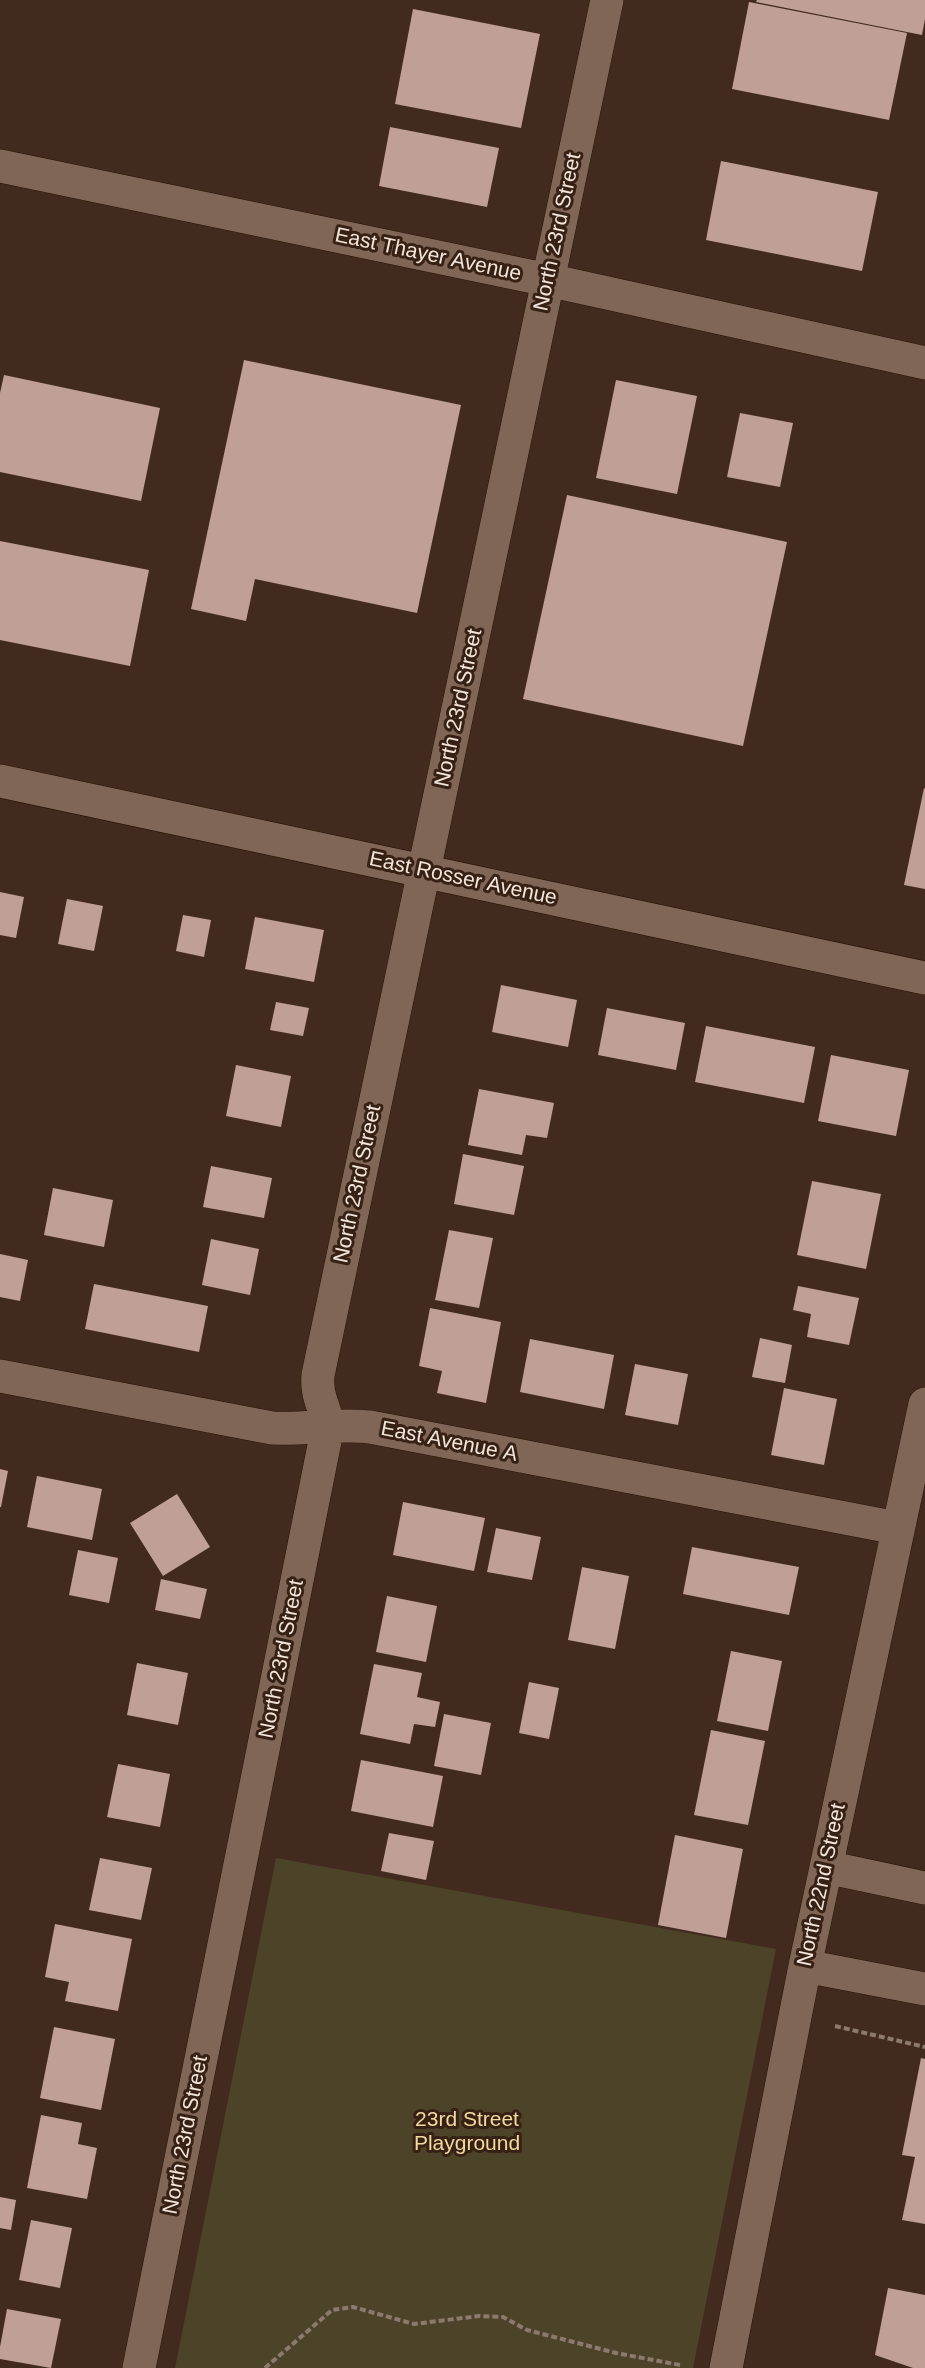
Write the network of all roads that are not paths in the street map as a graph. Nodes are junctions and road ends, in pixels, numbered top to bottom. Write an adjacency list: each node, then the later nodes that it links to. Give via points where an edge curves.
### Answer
1 (607, 0): 3 (street, North 23rd Street)
2 (0, 166): 3 (street, East Thayer Avenue)
3 (548, 280): 4 (street, East Thayer Avenue); 6 (street, North 23rd Street)
4 (925, 363)
5 (0, 781): 6 (street, East Rosser Avenue)
6 (425, 871): 7 (street, East Rosser Avenue); 10 (street, North 23rd Street, via 318,1375 317,1390)
7 (925, 978)
8 (0, 1376): 10 (street, East Avenue A, via 272,1428)
9 (925, 1404): 11 (street, North 22nd Street)
10 (328, 1426): 11 (street, East Avenue A, via 370,1427); 16 (street, North 23rd Street)
11 (897, 1528): 12 (street, North 22nd Street)
12 (826, 1867): 13 (street); 14 (street, North 22nd Street)
13 (925, 1888)
14 (805, 1966): 15 (street); 17 (street, North 22nd Street)
15 (925, 1989)
16 (139, 2368)
17 (726, 2368)

